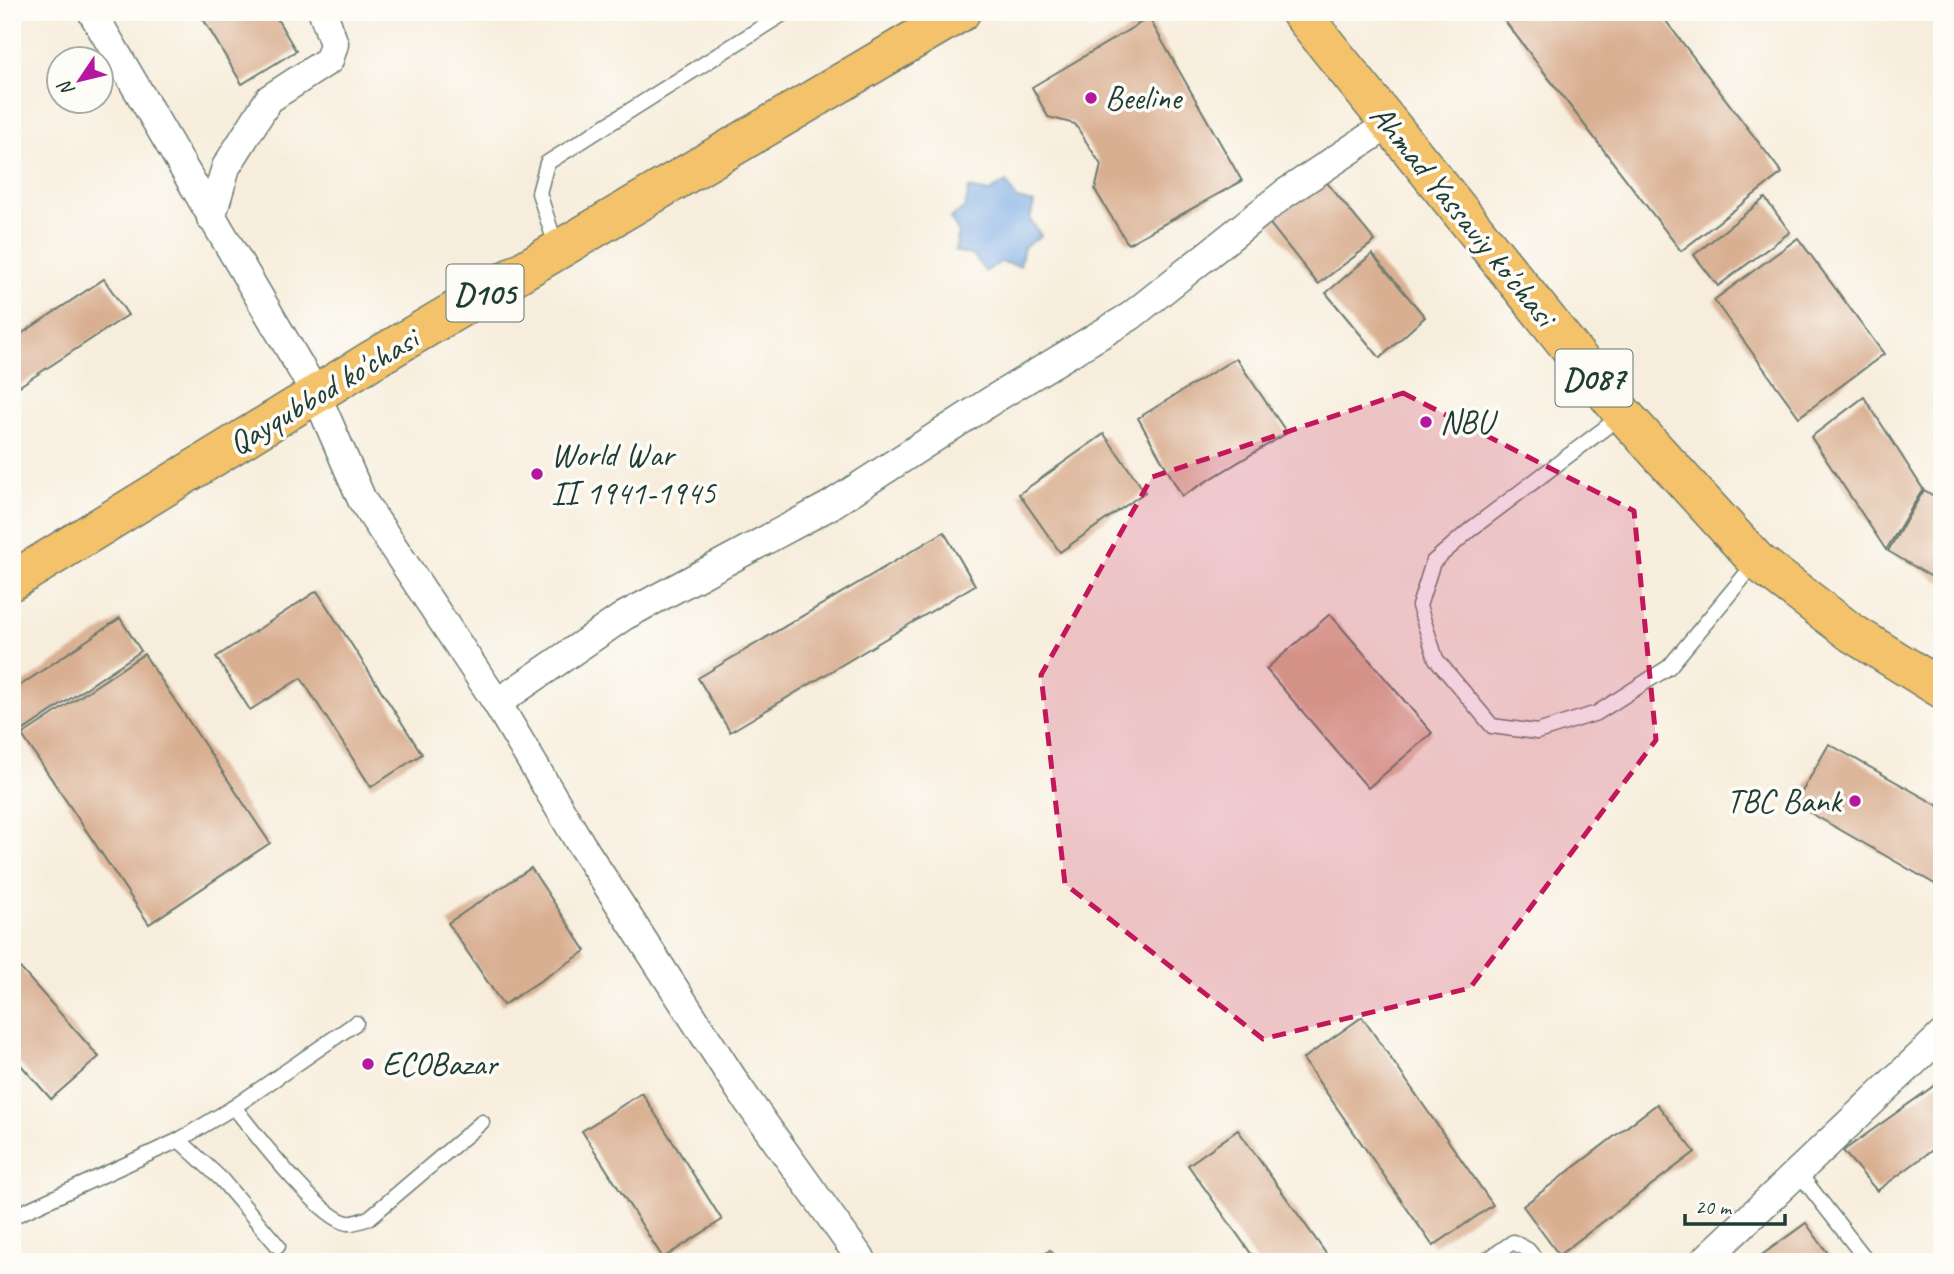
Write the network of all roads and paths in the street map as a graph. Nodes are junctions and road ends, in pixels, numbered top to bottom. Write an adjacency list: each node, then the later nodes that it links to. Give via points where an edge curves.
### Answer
1 (92, 12): 7 (street)
2 (323, 12): 7 (street, via 334,44 329,60 268,99 226,167)
3 (786, 12): 8 (lane, via 547,163 540,193)
4 (961, 12): 8 (main road, Qayqubbod ko'chasi / D105)
5 (1300, 12): 6 (main road, Ahmad Yassaviy ko'chasi / D087)
6 (1389, 124): 10 (main road, Ahmad Yassaviy ko'chasi / D087); 14 (street, via 1284,194 1131,316 829,506 624,616)
7 (211, 218): 9 (street)
8 (557, 251): 9 (main road, Qayqubbod ko'chasi / D105)
9 (316, 394): 12 (main road, Qayqubbod ko'chasi / D105); 14 (street, via 362,500)
10 (1623, 414): 11 (main road, Ahmad Yassaviy ko'chasi / D087); 11 (lane, via 1433,562 1419,607 1436,659 1492,726 1537,732 1597,713 1668,667)
11 (1757, 561): 13 (main road, Ahmad Yassaviy ko'chasi / D087, via 1852,633)
12 (12, 581)
13 (1942, 688)
14 (497, 703): 23 (street, via 580,843 733,1079)
15 (356, 1023): 17 (lane)
16 (1942, 1035): 20 (street)
17 (234, 1107): 18 (lane, via 331,1216 349,1224 369,1218); 19 (lane)
18 (482, 1122)
19 (179, 1140): 21 (lane); 22 (lane, via 221,1179)
20 (1798, 1172): 26 (street); 27 (lane)
21 (12, 1217)
22 (278, 1246)
23 (863, 1262)
24 (1484, 1262): 25 (lane, via 1513,1242)
25 (1538, 1262)
26 (1703, 1262)
27 (1868, 1262)

